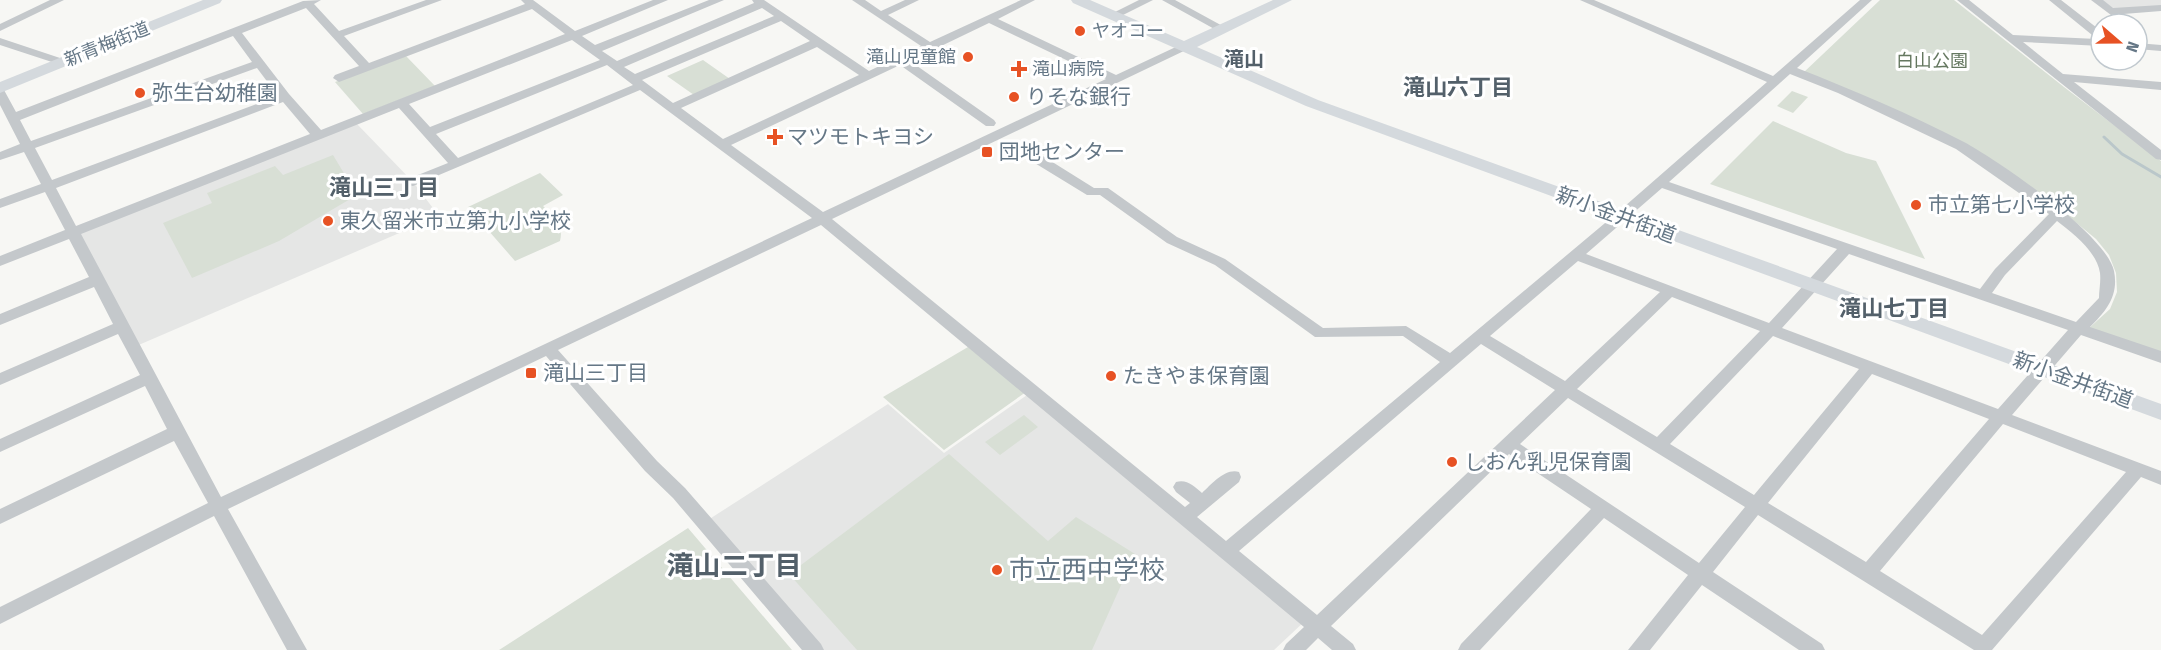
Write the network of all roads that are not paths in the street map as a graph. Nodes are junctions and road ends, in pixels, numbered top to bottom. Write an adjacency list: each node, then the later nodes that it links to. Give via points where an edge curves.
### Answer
1 (59, 0): 26 (street)
2 (214, 0): 40 (main road, 新青梅街道)
3 (437, 0): 31 (street)
4 (663, 0): 30 (street)
5 (719, 0): 38 (street)
6 (857, 0): 22 (street)
7 (914, 0): 22 (street)
8 (1030, 0): 25 (street)
9 (1078, 0): 23 (main road, 新小金井街道)
10 (1148, 0): 23 (street)
11 (1167, 0): 28 (street)
12 (1285, 0): 28 (main road)
13 (1585, 0): 49 (street)
14 (1867, 0): 44 (street)
15 (1962, 0): 32 (street)
16 (2054, 0): 27 (street)
17 (2096, 0): 21 (street, via 2111,12)
18 (312, 2): 29 (street); 31 (street)
19 (759, 2): 24 (street); 42 (street)
20 (529, 3): 30 (street); 43 (street)
21 (2161, 8)
22 (880, 15): 36 (street)
23 (1113, 16): 37 (main road, 新小金井街道)
24 (782, 17): 34 (street); 50 (street)
25 (989, 19): 36 (street); 48 (street)
26 (0, 28)
27 (2089, 28)
28 (1222, 29): 37 (main road)
29 (235, 31): 41 (street); 57 (street)
30 (573, 35): 38 (street); 55 (street)
31 (337, 36): 43 (street)
32 (2010, 38): 35 (street); 46 (street)
33 (0, 41): 40 (street)
34 (818, 42): 45 (street); 56 (street)
35 (2089, 42)
36 (930, 46): 39 (street)
37 (1184, 47): 48 (street); 72 (main road, 新小金井街道, via 1312,103)
38 (594, 50): 42 (street)
39 (901, 60): 45 (street); 58 (street)
40 (62, 62): 52 (main road, 新青梅街道)
41 (260, 63): 54 (street); 62 (street)
42 (612, 63): 50 (street); 59 (street)
43 (367, 68): 47 (street)
44 (1788, 69): 49 (street); 71 (street, via 1939,134)
45 (868, 76): 61 (street)
46 (2061, 77): 51 (street); 65 (street)
47 (339, 78)
48 (1116, 80): 73 (street)
49 (1774, 81): 68 (street)
50 (638, 82): 56 (street); 66 (street)
51 (2161, 86)
52 (0, 88)
53 (0, 93): 57 (street)
54 (285, 97): 60 (street); 69 (street)
55 (401, 103): 59 (street); 60 (street)
56 (672, 108): 61 (street)
57 (13, 118): 62 (street)
58 (990, 123)
59 (429, 132): 66 (street)
60 (318, 135): 74 (street)
61 (722, 144): 73 (street)
62 (28, 146): 64 (street); 69 (street)
63 (1025, 151): 89 (street, via 1092,192 1103,191 1173,240 1220,262 1320,333 1406,331)
64 (0, 156)
65 (2161, 156)
66 (455, 163): 67 (street)
67 (413, 182)
68 (1660, 183): 72 (street); 75 (street)
69 (49, 186): 70 (street); 74 (street)
70 (0, 204)
71 (2057, 213): 81 (street); 85 (street, via 2089,239 2107,272 2106,298)
72 (1622, 216): 76 (street); 79 (main road, 新小金井街道)
73 (823, 219): 87 (street); 110 (street)
74 (74, 233): 77 (street); 78 (street)
75 (1846, 248): 79 (street); 81 (street)
76 (1576, 255): 80 (street); 86 (street)
77 (0, 261)
78 (99, 279): 82 (street); 83 (street)
79 (1812, 287): 84 (street); 91 (main road, 新小金井街道)
80 (1671, 291): 84 (street); 94 (street)
81 (1983, 295): 85 (street)
82 (0, 320)
83 (124, 326): 92 (street); 93 (street)
84 (1771, 329): 90 (street); 100 (street)
85 (2078, 329): 88 (street); 91 (street)
86 (1480, 337): 89 (street); 94 (street)
87 (548, 349): 107 (street); 117 (street)
88 (2161, 357)
89 (1450, 361): 111 (street)
90 (1869, 367): 96 (street); 106 (street)
91 (2044, 370): 95 (main road, 新小金井街道); 96 (street)
92 (150, 377): 97 (street); 99 (street)
93 (0, 379)
94 (1567, 389): 98 (street); 100 (street)
95 (2161, 412)
96 (2000, 417): 101 (street); 113 (street)
97 (177, 432): 107 (street); 109 (street)
98 (1509, 445): 108 (street); 115 (street)
99 (0, 446)
100 (1659, 446): 106 (street)
101 (2138, 469): 103 (street); 113 (street, via 1984,646)
102 (1233, 477): 105 (street)
103 (2161, 478)
104 (1182, 487): 105 (street)
105 (1202, 502): 110 (street)
106 (1756, 504): 112 (street); 113 (street)
107 (220, 505): 114 (street); 116 (street)
108 (1603, 508): 112 (street); 120 (street)
109 (0, 516)
110 (1185, 517): 111 (street)
111 (1227, 551): 115 (street)
112 (1700, 573): 121 (street); 122 (street)
113 (1868, 573)
114 (0, 616)
115 (1317, 627): 118 (street); 119 (street)
116 (297, 650)
117 (814, 650)
118 (1293, 650)
119 (1346, 650)
120 (1468, 650)
121 (1638, 650)
122 (1815, 650)

